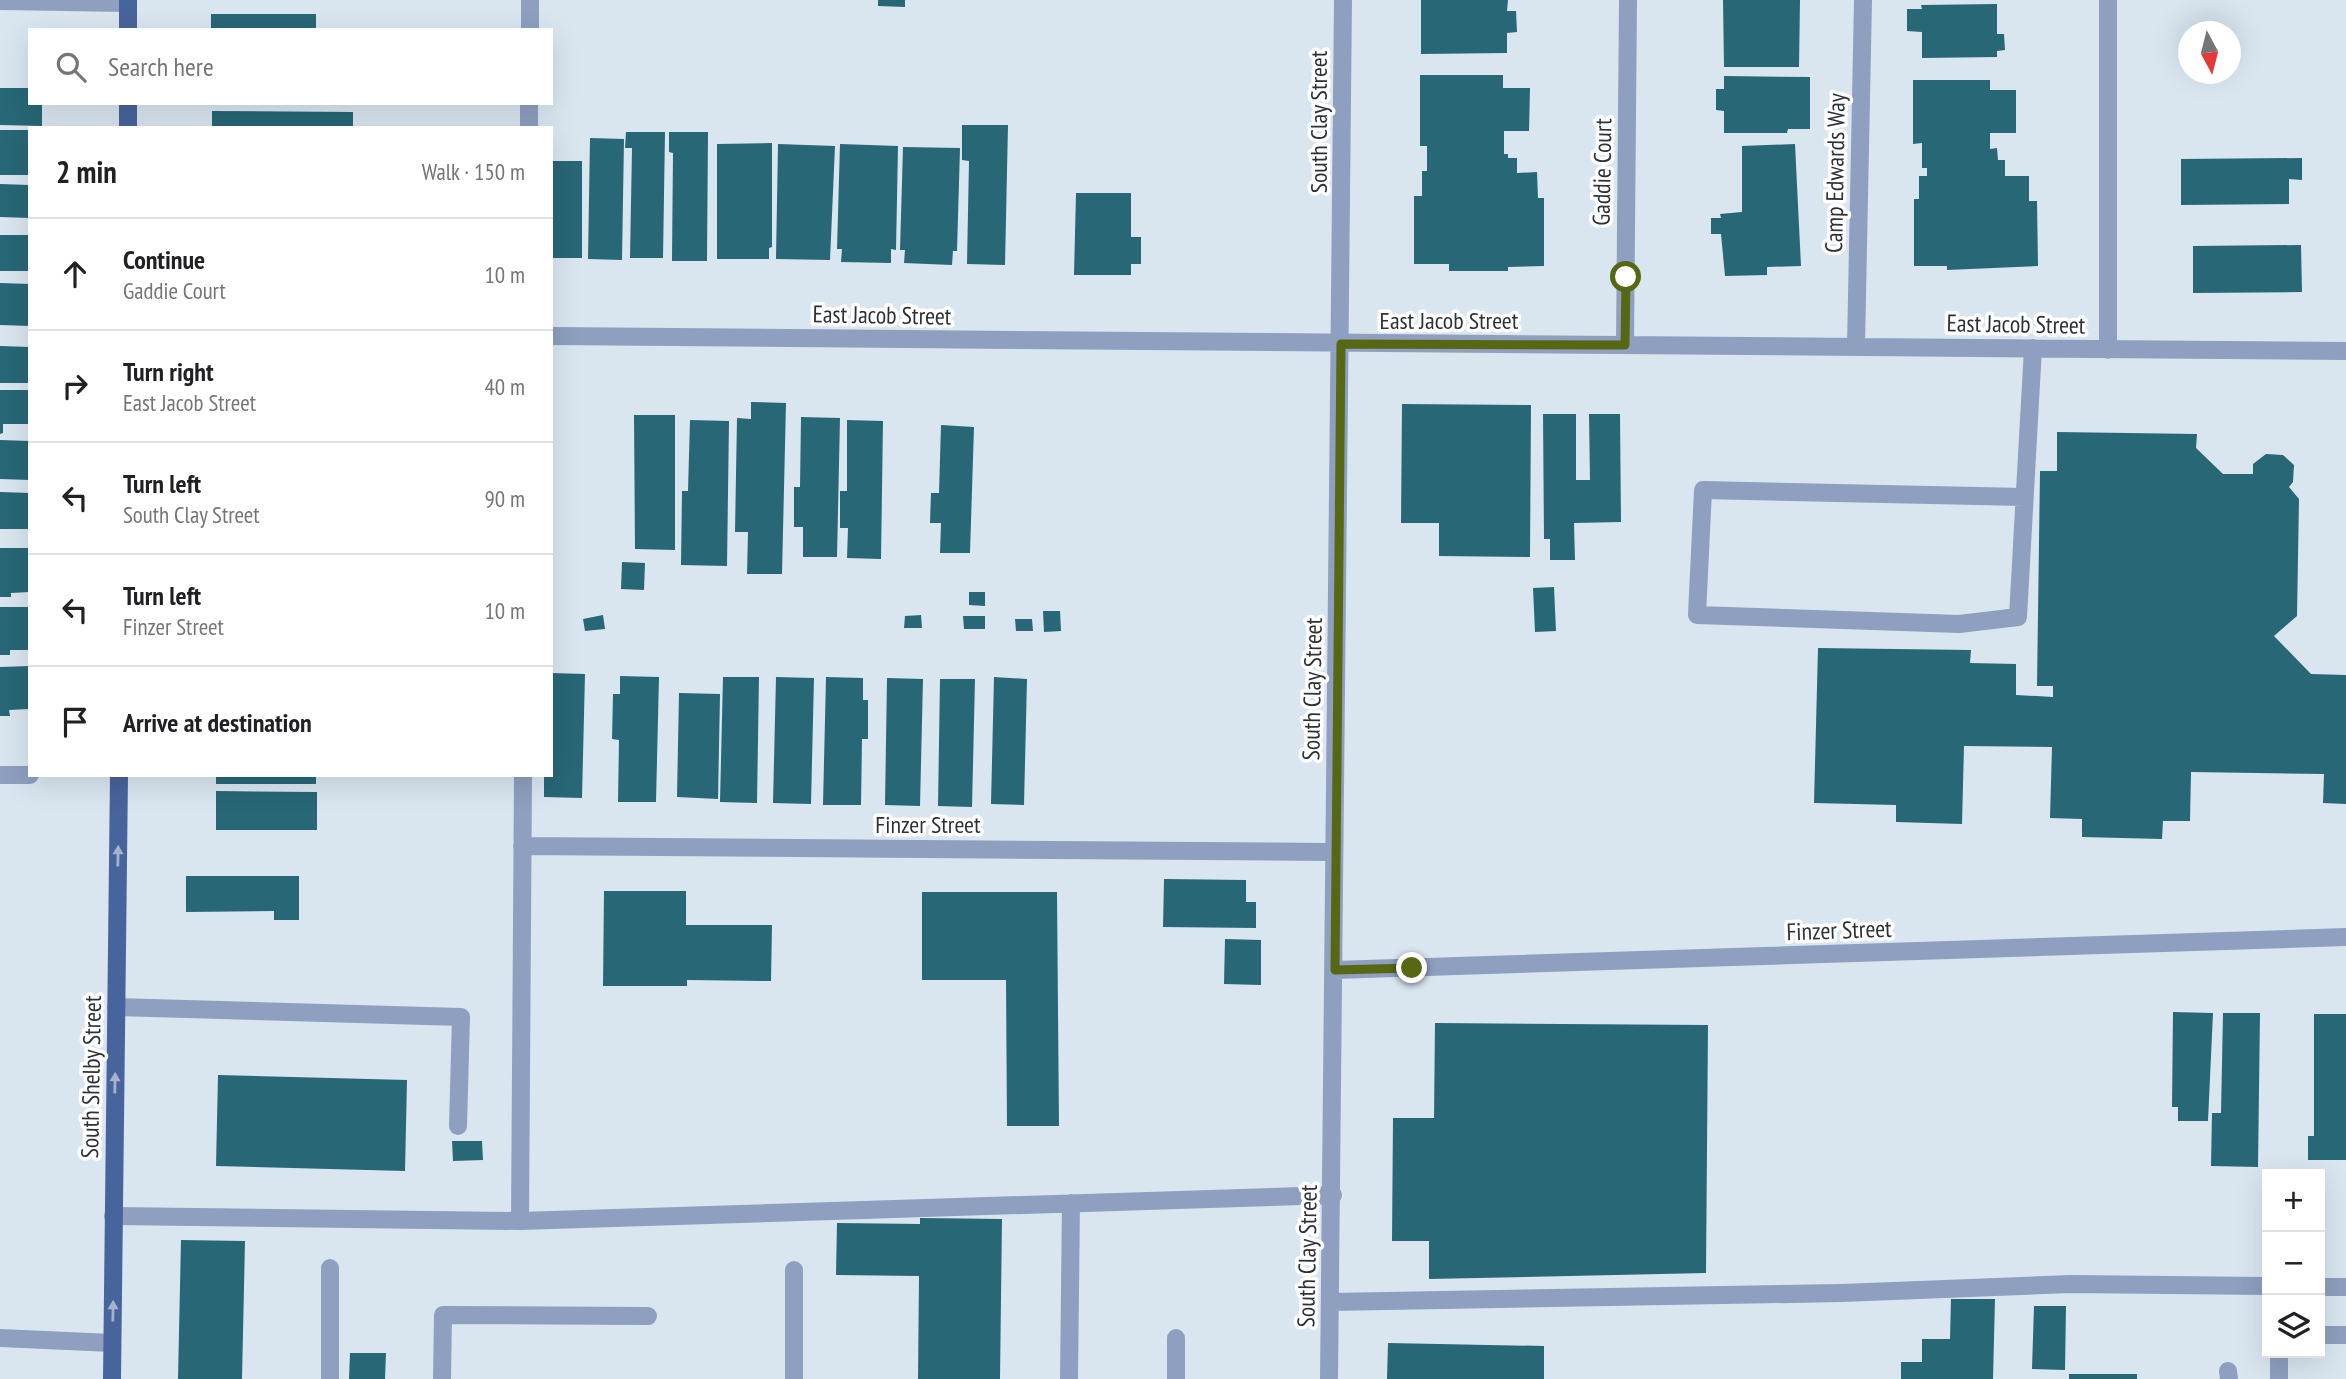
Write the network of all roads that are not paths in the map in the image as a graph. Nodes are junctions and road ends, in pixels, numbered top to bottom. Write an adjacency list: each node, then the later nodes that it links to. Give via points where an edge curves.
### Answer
1 (530, 0): 9 (street)
2 (1343, 0): 15 (street, South Clay Street)
3 (1628, 0): 16 (street, Gaddie Court)
4 (1863, 0): 17 (street, Camp Edwards Way)
5 (2108, 0): 19 (street)
6 (0, 1): 7 (street)
7 (128, 2): 8 (main road)
8 (128, 28)
9 (530, 28)
10 (128, 105): 12 (main road)
11 (529, 105): 13 (street)
12 (128, 126)
13 (529, 126)
14 (553, 336): 15 (street, East Jacob Street)
15 (1341, 344): 16 (street, East Jacob Street); 27 (street, South Clay Street)
16 (1625, 345): 17 (street, East Jacob Street)
17 (1856, 346): 18 (street, East Jacob Street)
18 (2033, 348): 19 (street, East Jacob Street); 21 (street)
19 (2108, 349): 20 (street, East Jacob Street)
20 (2346, 351)
21 (2024, 497): 21 (street, via 2018,617 1959,624 1696,615 1703,490)
22 (0, 775): 23 (street)
23 (28, 775)
24 (119, 777): 30 (main road, South Shelby Street, one-way to 24)
25 (523, 777): 26 (street)
26 (522, 846): 27 (street, Finzer Street); 35 (street)
27 (1334, 852): 29 (street, South Clay Street)
28 (2346, 937): 29 (street, Finzer Street)
29 (1335, 970): 32 (street, South Clay Street)
30 (116, 1007): 31 (street, via 461,1017); 34 (main road, South Shelby Street, one-way to 30)
31 (458, 1126)
32 (1333, 1195): 33 (street); 41 (street, South Clay Street)
33 (1071, 1203): 35 (street); 53 (street)
34 (113, 1216): 35 (street); 47 (main road, South Shelby Street, one-way to 34)
35 (520, 1221)
36 (330, 1268): 50 (street)
37 (794, 1270): 52 (street)
38 (2262, 1286): 41 (street, via 2070,1284)
39 (2325, 1287): 40 (street)
40 (2346, 1287)
41 (1330, 1302): 55 (street, South Clay Street)
42 (648, 1316): 51 (street, via 443,1315)
43 (2325, 1335): 44 (street)
44 (2346, 1335)
45 (0, 1338): 47 (street)
46 (1176, 1338): 54 (street)
47 (112, 1343): 49 (main road, South Shelby Street)
48 (2279, 1358): 56 (street)
49 (112, 1379)
50 (330, 1379)
51 (442, 1379)
52 (794, 1379)
53 (1069, 1379)
54 (1175, 1379)
55 (1329, 1379)
56 (2279, 1379)

